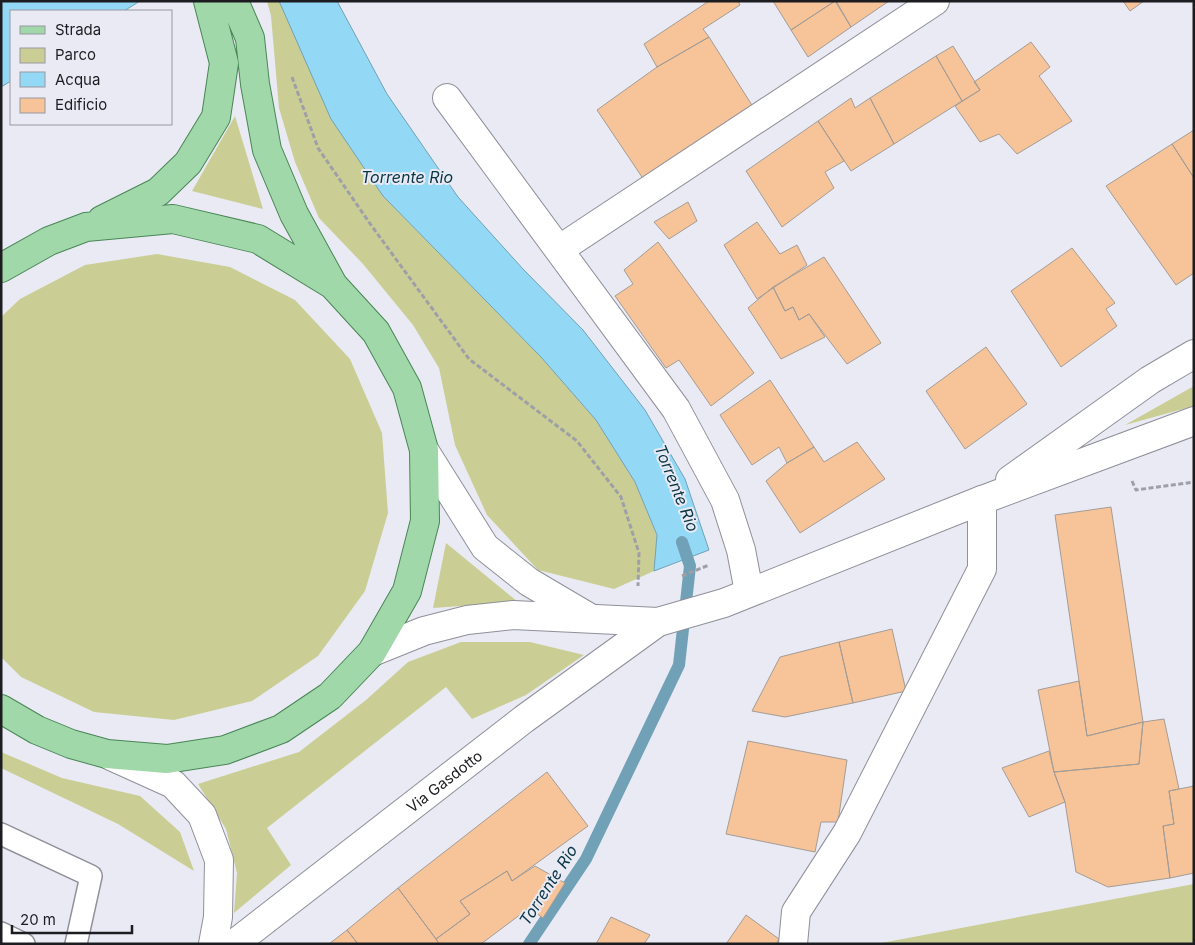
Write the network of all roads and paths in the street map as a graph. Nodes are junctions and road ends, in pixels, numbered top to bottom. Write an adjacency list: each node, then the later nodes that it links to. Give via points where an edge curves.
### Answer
1 (208, 1): 6 (main road, via 224,63 216,117 188,163 158,192)
2 (234, 1): 11 (main road, via 250,38 267,150 294,214)
3 (934, 1): 9 (street)
4 (291, 74): 20 (path, via 318,148 469,359 576,441 621,497 639,553 638,586)
5 (447, 98): 9 (street)
6 (86, 228): 7 (main road); 11 (main road, via 173,219 258,238)
7 (49, 240): 8 (main road); 10 (main road)
8 (1, 246)
9 (560, 249): 21 (street, via 676,409 725,500 741,550)
10 (1, 268)
11 (333, 285): 14 (main road, via 376,332 407,388)
12 (1194, 354): 17 (street, via 1150,380)
13 (1194, 421): 17 (street)
14 (424, 450): 22 (street, via 485,547 529,582); 24 (main road, via 425,522 407,591)
15 (1130, 476): 16 (path, via 1136,490)
16 (1194, 482)
17 (982, 500): 21 (street); 33 (street, via 982,569 847,833 796,912)
18 (716, 561): 19 (path)
19 (673, 580)
20 (647, 585)
21 (749, 592): 23 (street, via 724,603)
22 (593, 620): 23 (street); 24 (street, via 513,615 466,620 424,631)
23 (658, 622): 32 (street, Via Gasdotto, via 524,719)
24 (372, 652): 26 (main road, via 330,696 281,729 225,750 167,758)
25 (1, 709): 26 (main road, via 37,730)
26 (107, 754): 31 (street, via 173,784 202,815 219,860 218,917)
27 (1, 834): 30 (lane, via 91,876)
28 (1, 933): 29 (lane)
29 (24, 944)
30 (76, 944)
31 (213, 944)
32 (234, 944)
33 (793, 944)

